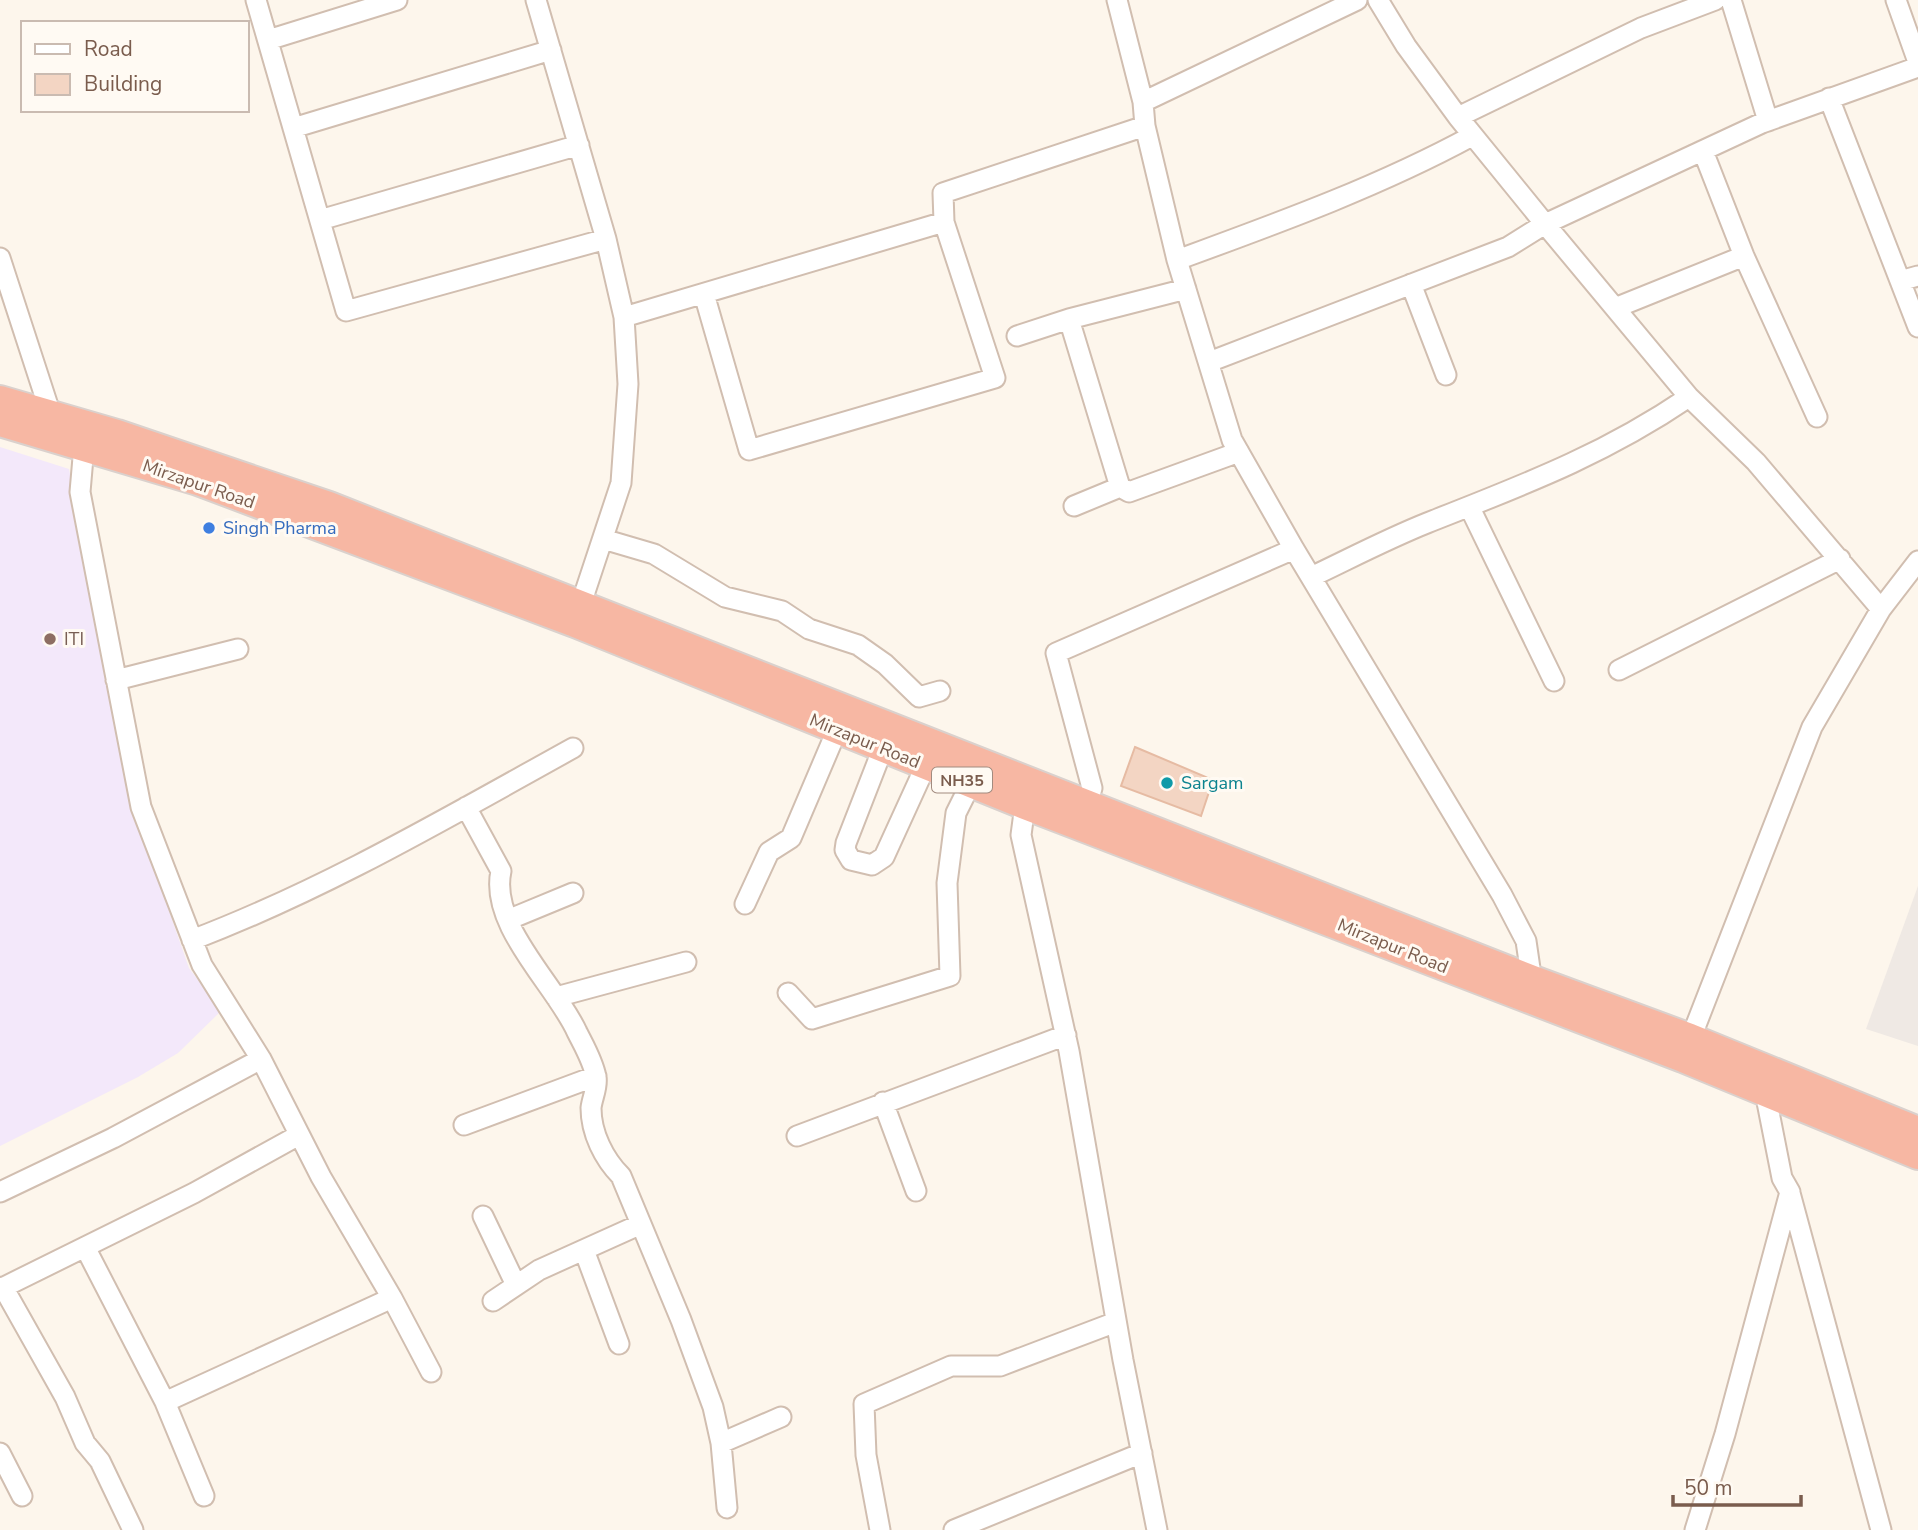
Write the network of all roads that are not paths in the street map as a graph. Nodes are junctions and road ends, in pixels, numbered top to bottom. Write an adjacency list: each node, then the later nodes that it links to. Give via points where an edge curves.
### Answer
1 (256, 0): 10 (street)
2 (397, 0): 10 (street)
3 (536, 0): 11 (street)
4 (1118, 0): 15 (street)
5 (1357, 0): 15 (street)
6 (1378, 0): 16 (street)
7 (1715, 0): 16 (street, via 1641,28)
8 (1731, 0): 17 (street)
9 (1896, 0): 12 (street)
10 (268, 40): 19 (street)
11 (551, 50): 19 (street); 21 (street)
12 (1918, 62)
13 (1918, 67): 14 (street)
14 (1829, 98): 17 (street); 30 (street)
15 (1143, 102): 18 (street)
16 (1458, 117): 20 (street)
17 (1768, 121): 22 (street)
18 (1145, 126): 24 (street, via 943,194); 29 (street)
19 (293, 128): 23 (street)
20 (1472, 136): 25 (street); 29 (street, via 1336,201)
21 (579, 145): 23 (street); 26 (street)
22 (1703, 150): 25 (street); 27 (street)
23 (320, 220): 26 (street, via 346,311)
24 (944, 222): 33 (street); 33 (street, via 995,378 749,450)
25 (1545, 224): 31 (street, via 1508,247); 34 (street)
26 (606, 239): 35 (street)
27 (1744, 257): 34 (street); 44 (street)
28 (0, 258): 43 (street)
29 (1177, 260): 32 (street)
30 (1909, 278): 37 (street)
31 (1412, 285): 39 (street); 40 (street)
32 (1186, 289): 36 (street); 39 (street)
33 (704, 294): 35 (street)
34 (1615, 308): 41 (street)
35 (624, 317): 51 (street, via 626,429 621,483)
36 (1069, 319): 38 (street); 48 (street)
37 (1918, 327)
38 (1017, 336)
39 (1209, 362): 47 (street)
40 (1446, 375)
41 (1689, 397): 50 (street, via 1608,448); 53 (street, via 1756,462)
42 (0, 400): 43 (highway, Mirzapur Road / NH35)
43 (51, 415): 57 (highway, Mirzapur Road / NH35, via 328,506)
44 (1817, 417)
45 (0, 422): 46 (highway, Mirzapur Road / NH35)
46 (84, 446): 57 (highway, Mirzapur Road / NH35); 60 (street, via 80,492)
47 (1239, 452): 48 (street, via 1129,492); 52 (street)
48 (1119, 487): 49 (street)
49 (1074, 506)
50 (1470, 508): 55 (street); 61 (street)
51 (603, 539): 57 (street); 62 (street, via 654,554 726,597 782,611 809,629 858,645 919,696)
52 (1294, 549): 55 (street); 70 (street, via 1056,653 1093,788)
53 (1840, 559): 56 (street); 59 (street)
54 (1918, 561): 56 (street)
55 (1311, 577): 76 (street, via 1502,895 1526,941)
56 (1881, 609): 80 (street, via 1812,727)
57 (578, 613): 63 (highway, Mirzapur Road / NH35); 70 (highway, Mirzapur Road / NH35)
58 (238, 649): 60 (street)
59 (1619, 670)
60 (116, 680): 74 (street, via 141,807)
61 (1553, 681)
62 (940, 691)
63 (837, 730): 65 (highway, Mirzapur Road / NH35); 72 (street, via 791,838 769,852)
64 (573, 748): 69 (street)
65 (883, 748): 66 (highway, Mirzapur Road / NH35); 66 (street, via 846,843 847,855 858,863 872,864 888,852)
66 (926, 765): 67 (highway, Mirzapur Road / NH35)
67 (971, 783): 68 (highway, Mirzapur Road / NH35); 77 (street, via 956,813 947,883 950,976 812,1019)
68 (1025, 805): 70 (highway, Mirzapur Road / NH35); 79 (street, via 1021,835)
69 (466, 807): 73 (street, via 501,871 497,889); 74 (street, via 367,863)
70 (1083, 815): 76 (highway, Mirzapur Road / NH35)
71 (573, 893): 73 (street)
72 (746, 904)
73 (510, 919): 78 (street)
74 (192, 940): 81 (street, via 202,965)
75 (686, 962): 78 (street)
76 (1533, 990): 80 (highway, Mirzapur Road / NH35)
77 (788, 993)
78 (556, 998): 82 (street, via 574,1024)
79 (1066, 1035): 84 (street); 101 (street)
80 (1687, 1048): 83 (highway, Mirzapur Road / NH35); 86 (highway, Mirzapur Road / NH35)
81 (261, 1059): 87 (street); 91 (street)
82 (596, 1076): 85 (street); 94 (street, via 591,1109 595,1136 621,1176)
83 (1765, 1092): 89 (highway, Mirzapur Road / NH35); 92 (street, via 1782,1178)
84 (883, 1102): 88 (street); 90 (street)
85 (464, 1125)
86 (1918, 1131)
87 (299, 1135): 95 (street); 99 (street)
88 (797, 1136)
89 (1918, 1155)
90 (916, 1191)
91 (0, 1192)
92 (1790, 1192): 116 (street); 117 (street)
93 (483, 1216): 97 (street)
94 (641, 1224): 96 (street); 106 (street, via 713,1407)
95 (85, 1247): 98 (street); 104 (street)
96 (584, 1250): 97 (street); 102 (street)
97 (516, 1285): 100 (street)
98 (2, 1288): 112 (street, via 65,1397 85,1443 100,1461)
99 (392, 1298): 103 (street); 104 (street)
100 (493, 1301)
101 (1116, 1322): 107 (street); 113 (street, via 1000,1366 951,1366 864,1404 866,1455)
102 (620, 1344)
103 (431, 1373)
104 (164, 1402): 110 (street)
105 (781, 1417): 106 (street)
106 (721, 1443): 111 (street)
107 (1142, 1452): 114 (street); 115 (street)
108 (0, 1453): 109 (street)
109 (22, 1496)
110 (204, 1496)
111 (727, 1508)
112 (133, 1530)
113 (880, 1530)
114 (954, 1530)
115 (1157, 1530)
116 (1695, 1530)
117 (1881, 1530)

